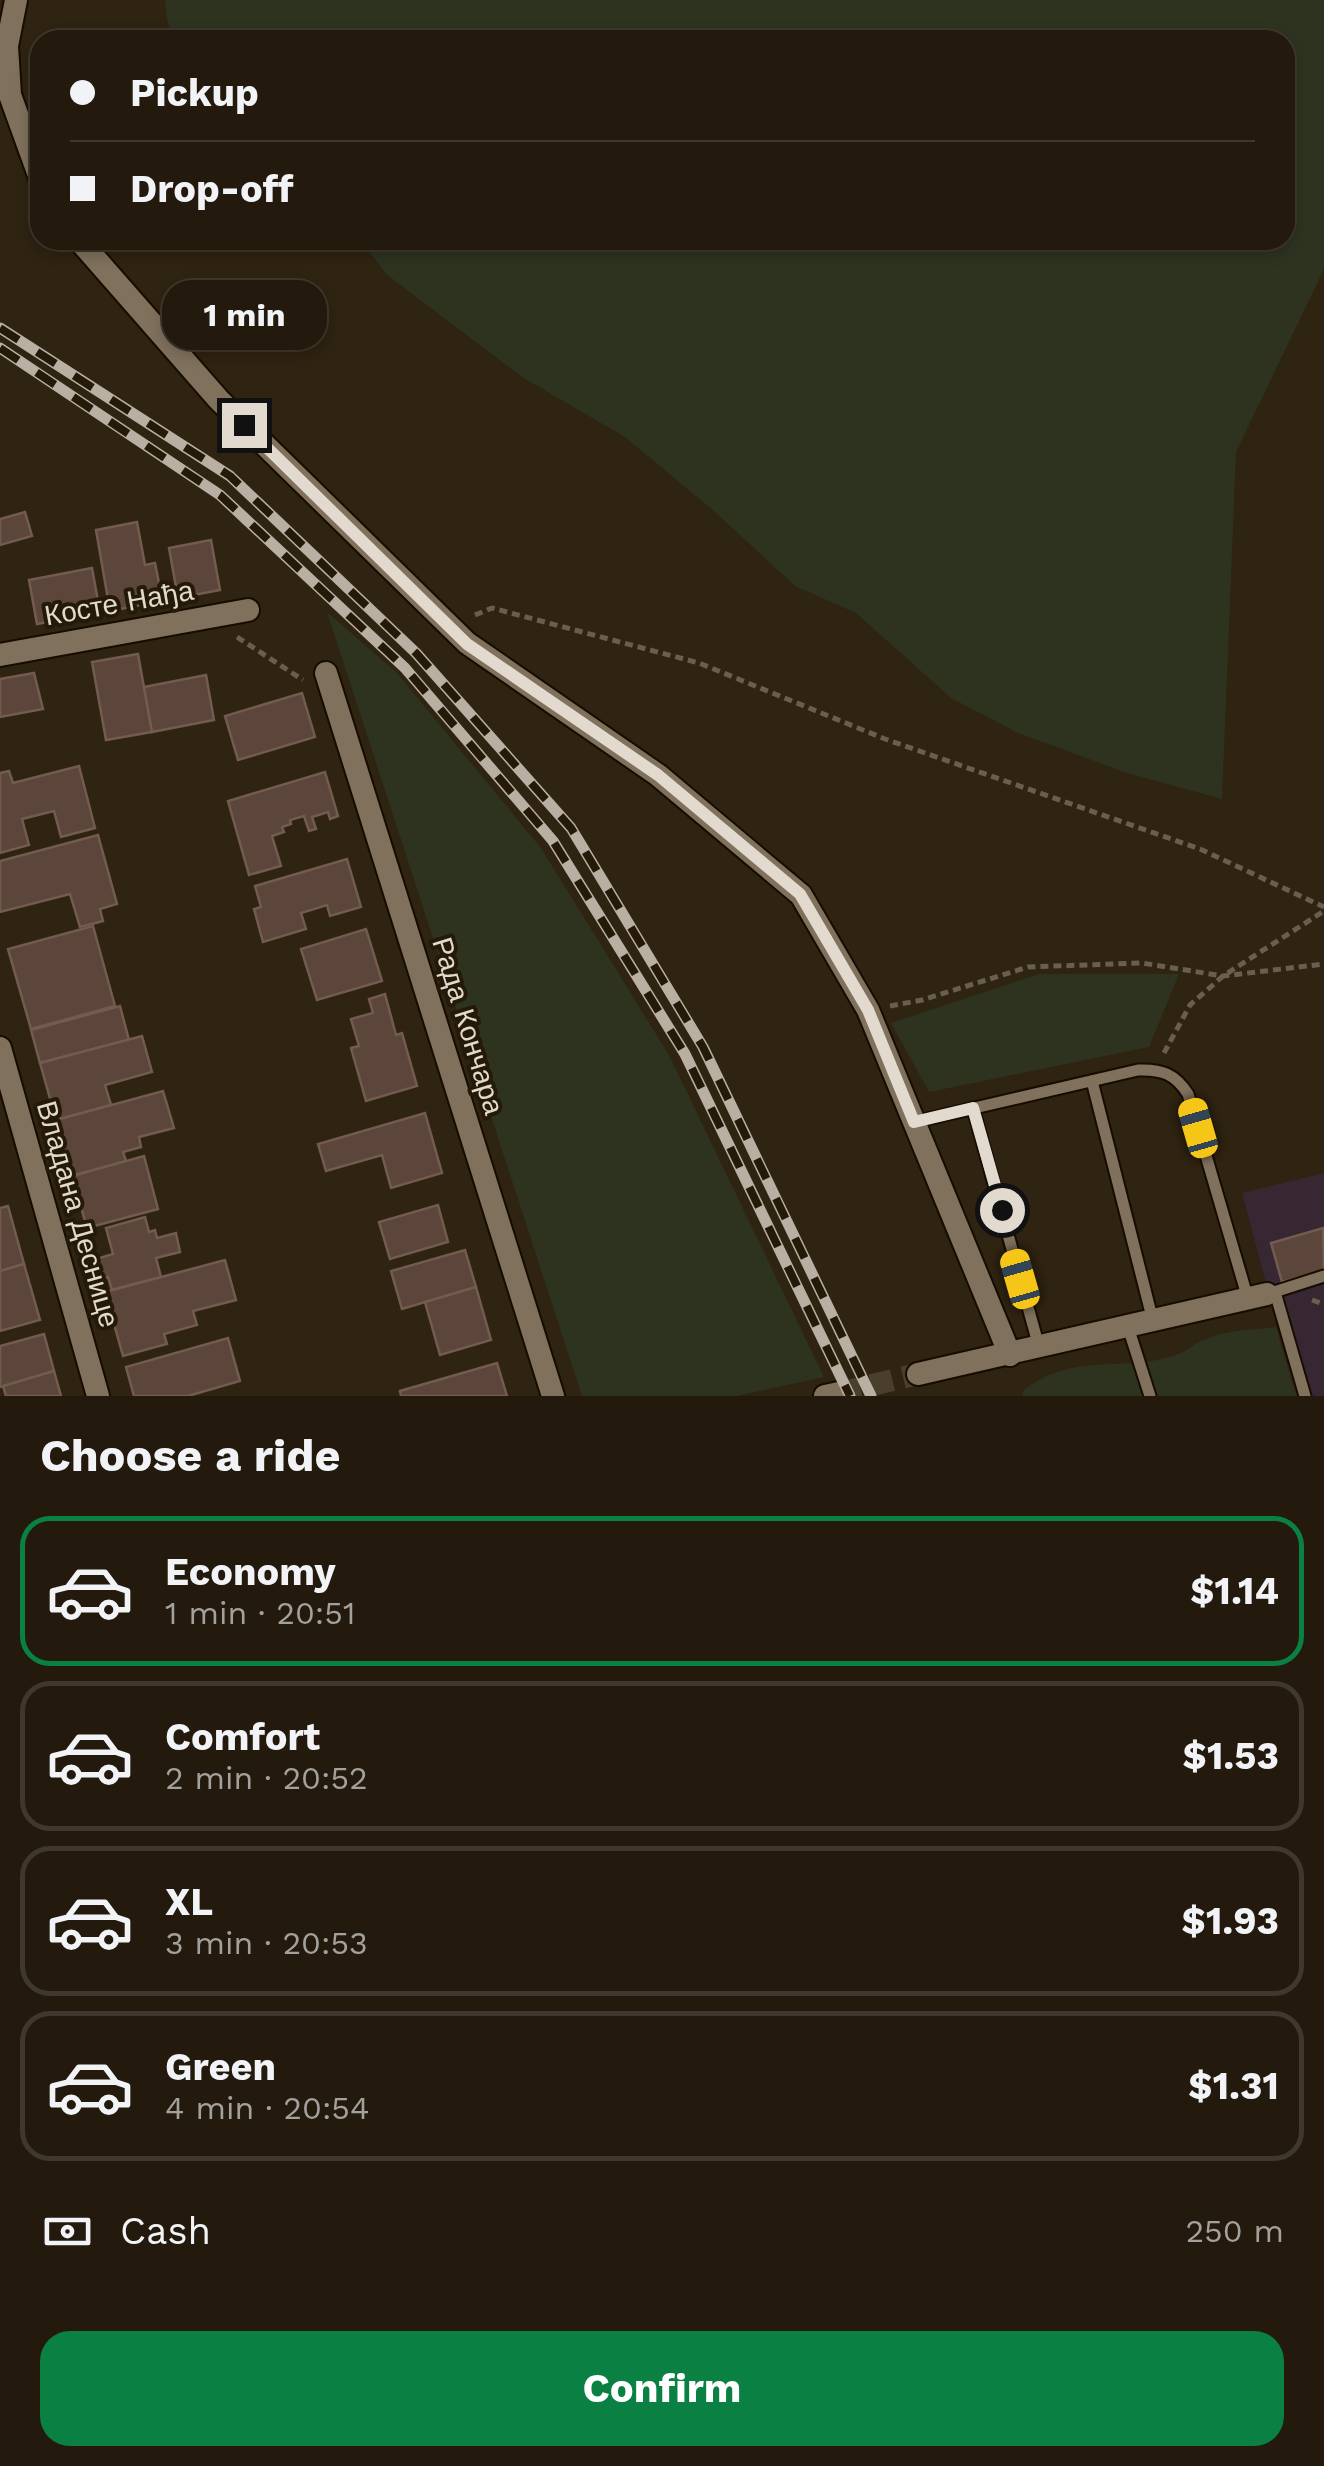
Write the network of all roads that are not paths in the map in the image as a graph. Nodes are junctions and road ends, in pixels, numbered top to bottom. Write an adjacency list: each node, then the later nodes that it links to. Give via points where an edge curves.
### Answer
1 (16, 0): 2 (street, via 6,46 10,95)
2 (30, 150)
3 (88, 250): 11 (street, via 218,400 467,644 658,775 800,894 868,1010)
4 (248, 610): 5 (street, Косте Нађа)
5 (0, 655)
6 (326, 673): 20 (street, Рада Кончара)
7 (0, 1048): 9 (street, Владана Деснице)
8 (1092, 1081): 10 (lane); 13 (lane, via 1156,1069 1188,1094); 14 (lane)
9 (7, 1098): 19 (street, Владана Деснице)
10 (973, 1108): 11 (lane); 16 (lane)
11 (914, 1122): 17 (street)
12 (1324, 1276): 13 (lane)
13 (1263, 1295): 14 (street); 22 (lane)
14 (1152, 1321): 15 (street)
15 (1128, 1327): 16 (street); 21 (lane)
16 (1039, 1347): 17 (street)
17 (1010, 1355): 18 (street)
18 (918, 1374)
19 (98, 1396)
20 (553, 1396)
21 (1150, 1396)
22 (1306, 1396)

